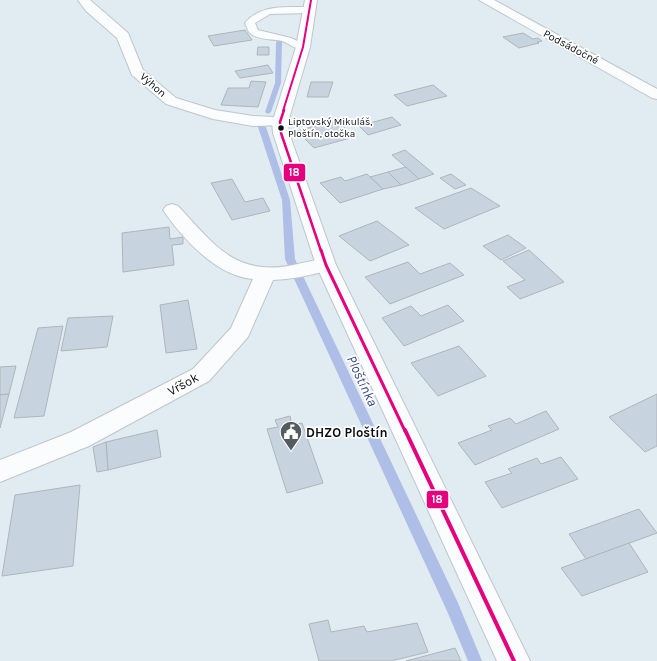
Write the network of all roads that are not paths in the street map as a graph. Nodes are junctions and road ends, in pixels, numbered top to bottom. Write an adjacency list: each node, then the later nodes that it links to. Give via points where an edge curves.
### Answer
1 (84, 0): 6 (street, Výhon, via 123,36 137,72 171,101 213,114 253,120)
2 (485, 0): 5 (street, Podsádočné)
3 (309, 5): 4 (street); 4 (lane, via 255,17 250,23 254,32 260,35 288,40)
4 (303, 47): 6 (street)
5 (657, 95)
6 (281, 128): 8 (street)
7 (172, 210): 9 (street, via 209,249 228,263 245,272)
8 (318, 266): 9 (street); 11 (street)
9 (275, 274): 10 (street, Vŕšok, via 240,332 201,375 80,439)
10 (0, 471)
11 (514, 661)

